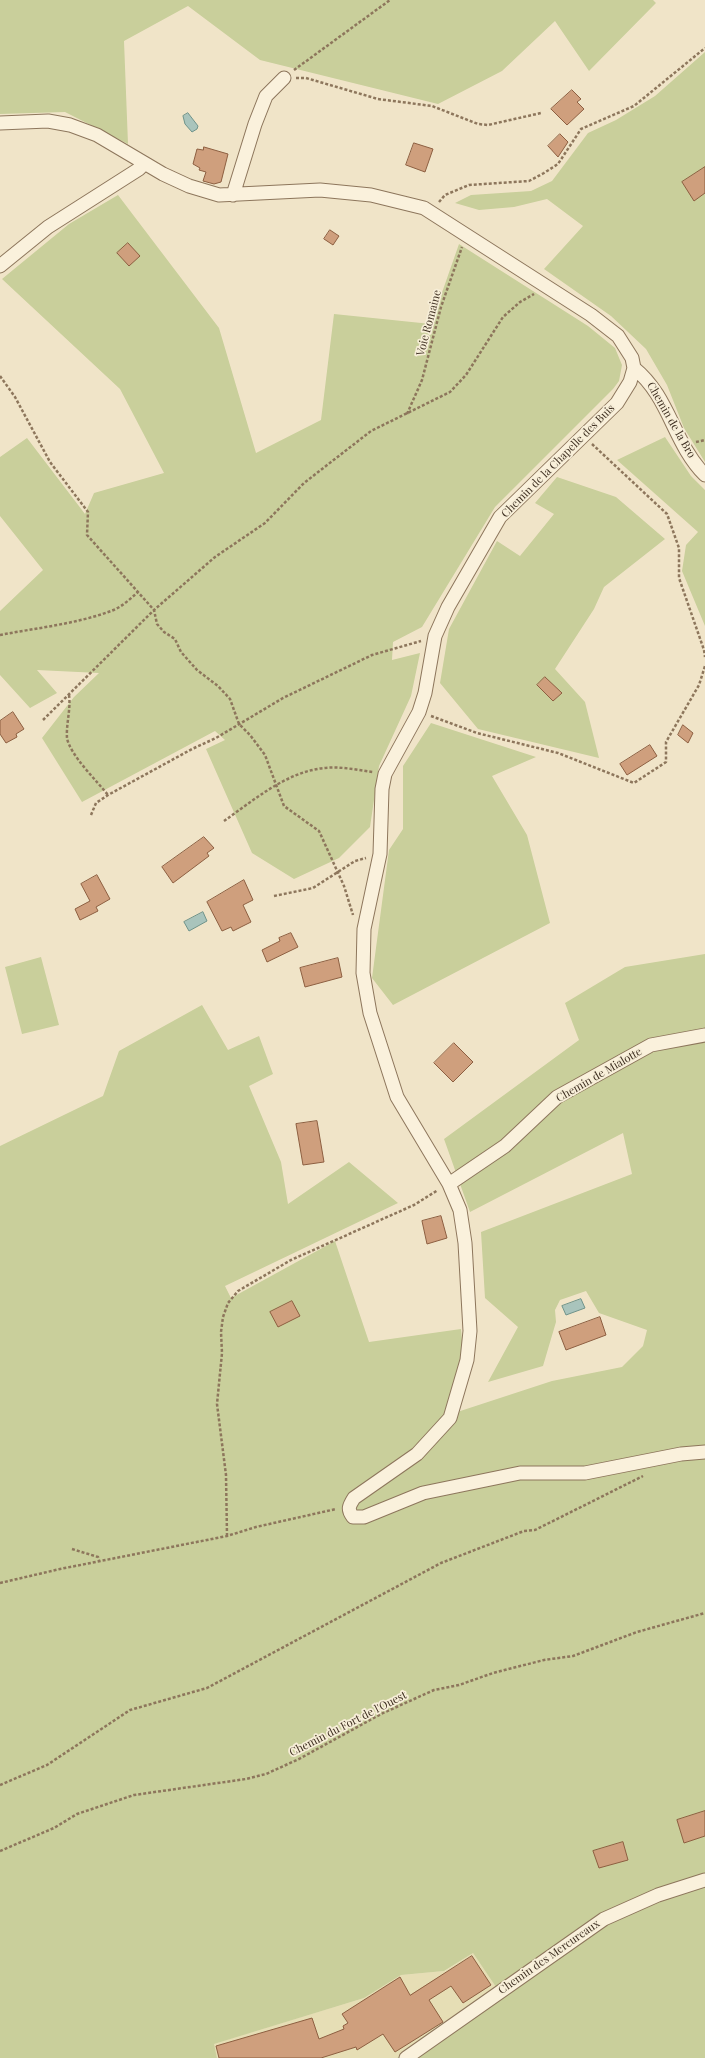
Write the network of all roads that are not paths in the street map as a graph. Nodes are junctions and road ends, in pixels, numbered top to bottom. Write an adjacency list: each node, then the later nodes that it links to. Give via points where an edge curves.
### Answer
1 (284, 78): 4 (street, via 266,96)
2 (0, 123): 3 (street, via 48,121 70,124 97,135)
3 (144, 164): 4 (street, via 189,186 219,195); 5 (street, via 48,227)
4 (233, 195): 6 (street, via 320,190 371,195 424,208 591,315 618,336 632,358)
5 (0, 266)
6 (634, 368): 7 (street, Chemin de la Bro, via 657,392 683,445); 9 (street, Chemin de la Chapelle des Buis, via 630,382 617,403 500,517 448,607 435,636 419,712 386,774 382,789 380,854 364,929 363,973 370,1013 397,1097)
7 (705, 475)
8 (705, 1035): 9 (street, Chemin de Mialotte, via 651,1044 558,1097 504,1146)
9 (449, 1184): 10 (street, Chemin de la Chapelle des Buis, via 460,1210 465,1243 470,1331 466,1360 450,1418 417,1454 354,1498 348,1506 353,1517 364,1517 423,1493 520,1473 585,1473 681,1454)
10 (705, 1452)
11 (705, 1880): 12 (street, Chemin des Mercureaux, via 658,1895 604,1919)
12 (406, 2058)

